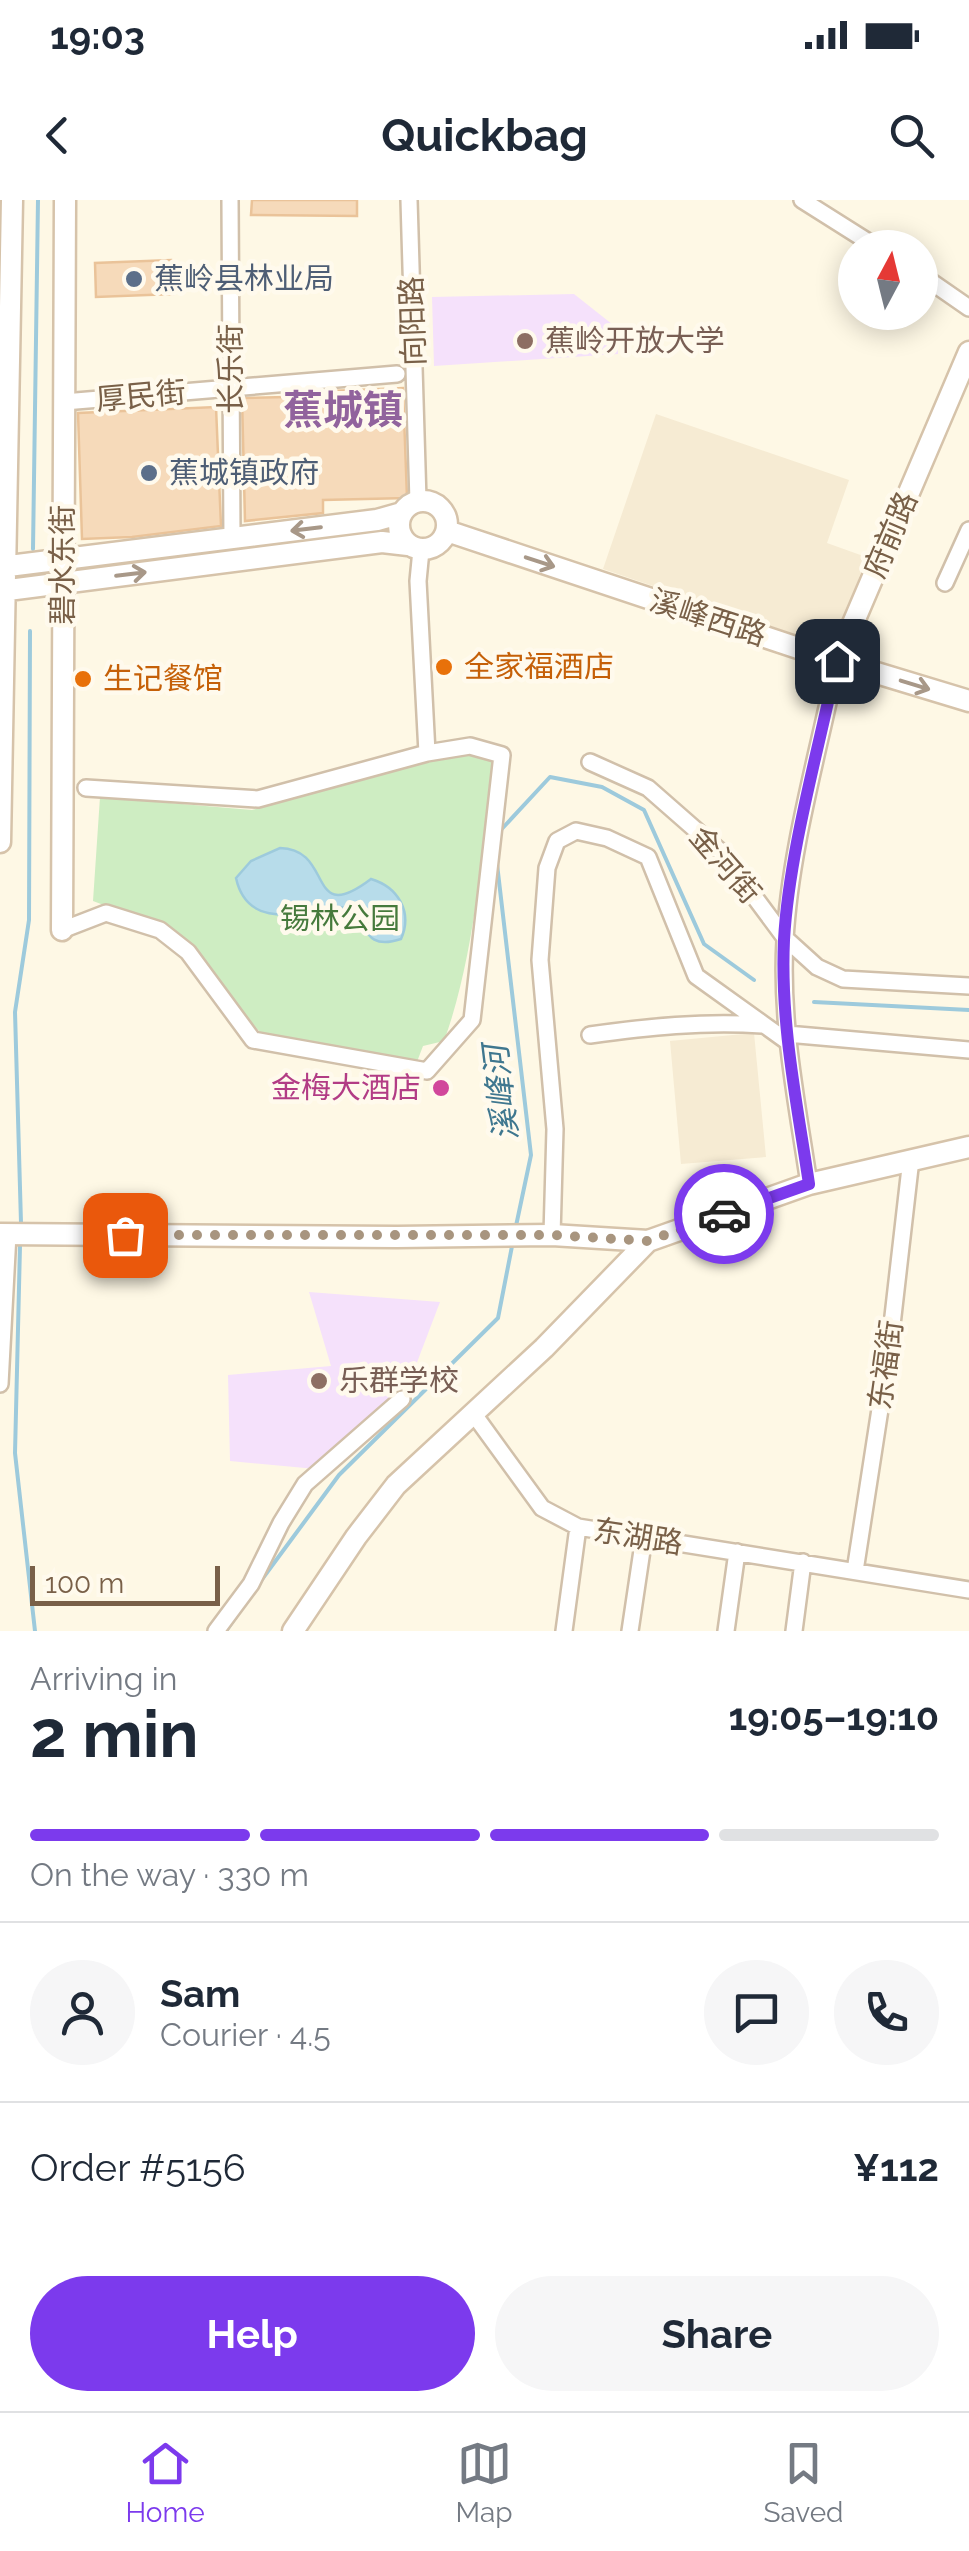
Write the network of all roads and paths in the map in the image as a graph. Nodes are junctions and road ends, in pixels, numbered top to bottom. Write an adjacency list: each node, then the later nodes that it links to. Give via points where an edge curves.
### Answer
1 (12, 200): 19 (street)
2 (64, 200): 13 (street, 碧水东街)
3 (230, 200): 12 (street, 长乐街)
4 (409, 200): 14 (street, 向阳路)
5 (802, 200): 6 (street)
6 (850, 230)
7 (938, 286): 8 (street)
8 (969, 308)
9 (969, 352): 22 (street, 府前路)
10 (398, 374): 12 (street, 厚民街)
11 (969, 387): 22 (street, 府前路)
12 (231, 388): 13 (street, 厚民街); 17 (street, 长乐街)
13 (64, 402): 28 (street, 碧水东街)
14 (410, 507): 16 (street, via 432,502 443,511); 17 (street, one-way to 17, via 378,520); 18 (street, via 399,527)
15 (969, 530): 20 (street)
16 (448, 531): 18 (street, via 441,543); 22 (street, 溪峰西路, one-way to 22)
17 (232, 538): 19 (street)
18 (415, 547): 21 (street, one-way to 18, via 382,542); 24 (street)
19 (3, 567): 21 (street)
20 (945, 583)
21 (3, 591): 27 (street)
22 (843, 662): 23 (street, 溪峰西路, one-way to 23); 29 (street, 府前路)
23 (969, 701)
24 (427, 752): 26 (street, via 258,799); 28 (street, via 470,746 502,755 472,1020 427,1071 253,1040 188,952 160,930 106,913)
25 (590, 762): 29 (street, 金河街, via 648,788 722,852)
26 (86, 788)
27 (0, 842)
28 (62, 930)
29 (784, 938): 30 (street, 金河街, via 817,967 844,979); 32 (street, 府前路)
30 (969, 986)
31 (764, 1026): 32 (street); 33 (street, via 672,1024); 39 (street, via 696,976 648,857 576,831 558,841 547,868 540,960 555,1129)
32 (786, 1028): 34 (street); 37 (street)
33 (590, 1035)
34 (969, 1050)
35 (969, 1147): 36 (street)
36 (910, 1159): 37 (street); 48 (street, 东福街)
37 (809, 1184): 40 (street)
38 (4, 1234): 39 (street); 41 (street)
39 (547, 1236): 40 (street)
40 (648, 1241): 43 (street)
41 (0, 1384)
42 (402, 1399): 50 (street, via 306,1484 251,1584)
43 (473, 1414): 44 (street, 东湖路, via 542,1508); 51 (street, via 396,1485)
44 (578, 1527): 45 (street, 东湖路); 52 (street)
45 (644, 1538): 46 (street, 东湖路); 53 (street)
46 (737, 1552): 47 (street, 东湖路); 54 (street)
47 (803, 1562): 48 (street, 东湖路); 55 (street)
48 (855, 1570): 49 (street, 东湖路)
49 (969, 1590)
50 (216, 1631)
51 (293, 1631)
52 (564, 1631)
53 (630, 1631)
54 (726, 1631)
55 (794, 1631)

